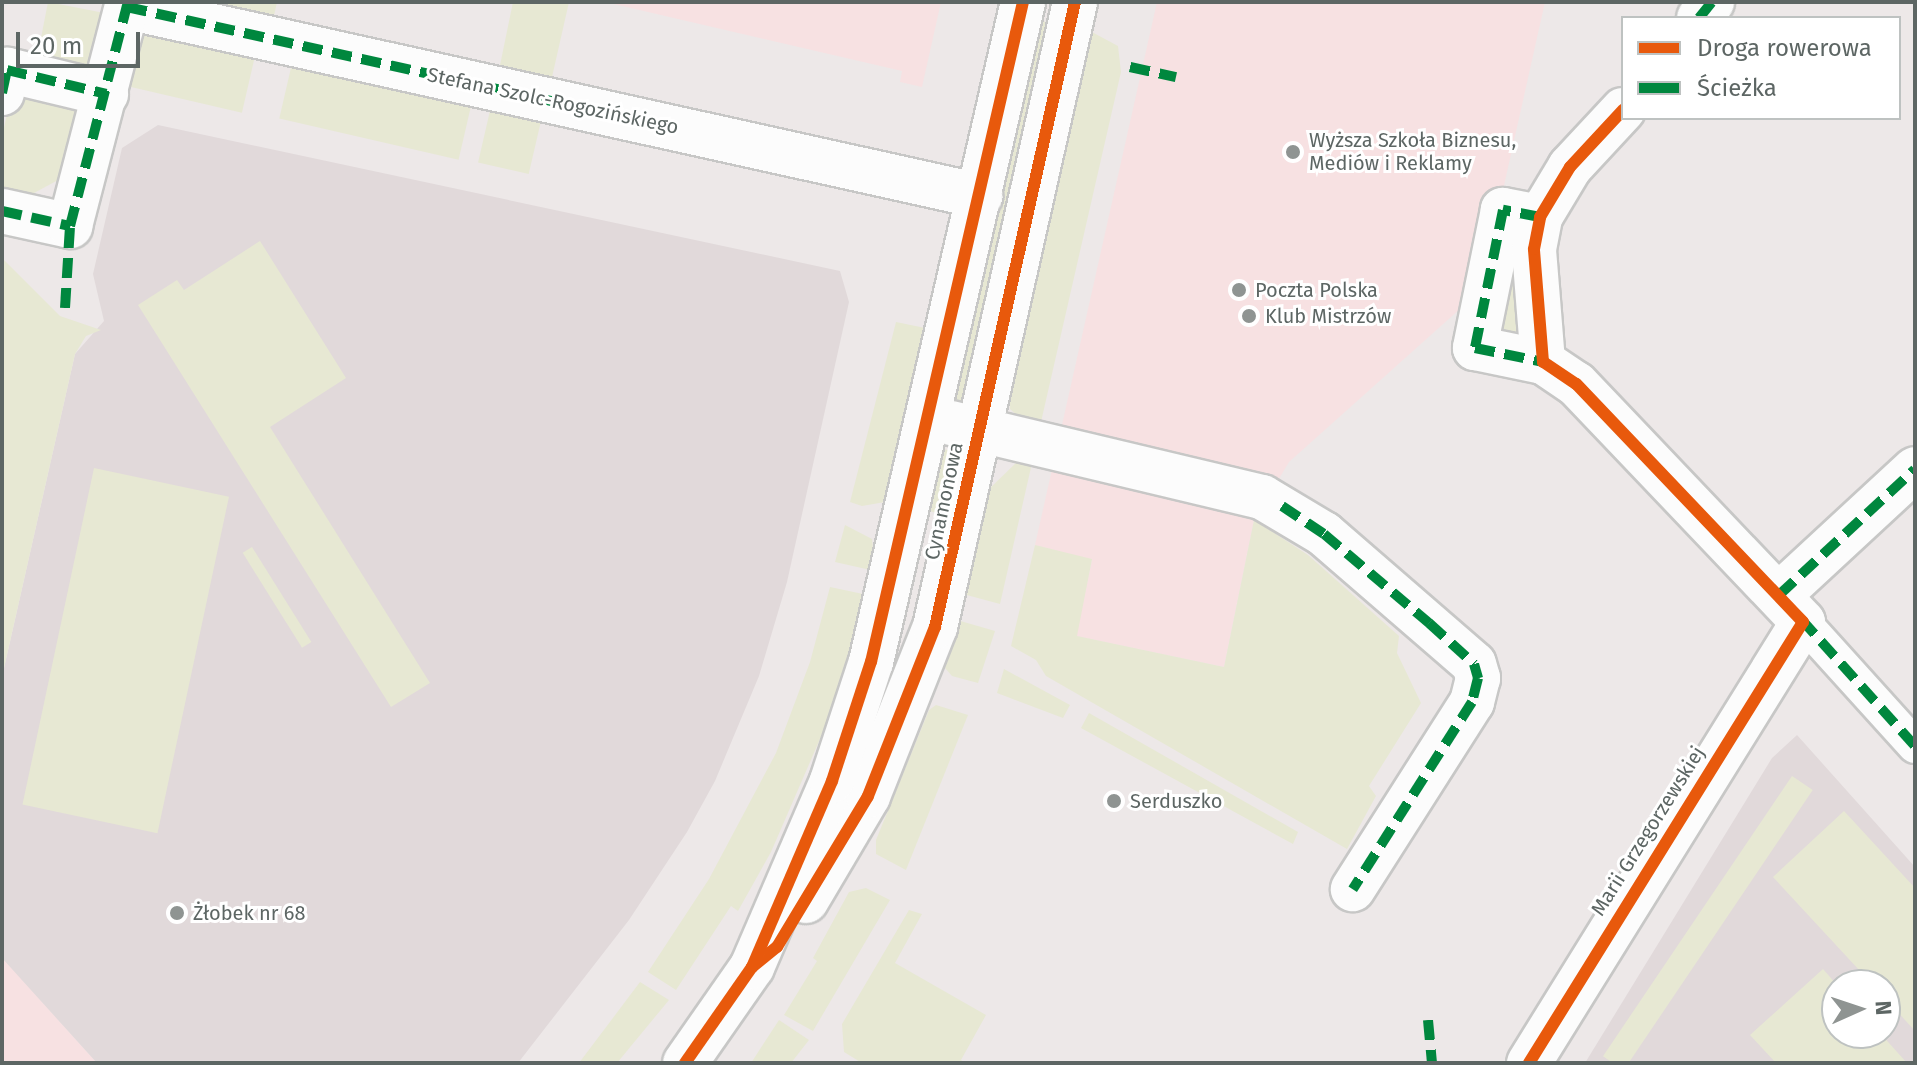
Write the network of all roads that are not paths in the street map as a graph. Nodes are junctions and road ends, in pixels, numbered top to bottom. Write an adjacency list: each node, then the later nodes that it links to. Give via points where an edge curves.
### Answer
1 (1023, 2): 7 (street, Cynamonowa)
2 (1075, 2): 12 (street, Cynamonowa)
3 (127, 5): 5 (street); 7 (street, Stefana Szolc-Rogozińskiego)
4 (2, 93): 5 (street, via 7,70)
5 (106, 94): 8 (street, via 70,226)
6 (1621, 112): 9 (street, via 1570,167)
7 (980, 196): 11 (street, Cynamonowa)
8 (2, 211)
9 (1540, 217): 10 (street, via 1534,249); 10 (street, via 1503,210 1475,348)
10 (1543, 362): 14 (street, via 1576,384)
11 (929, 418): 12 (street); 17 (street, Cynamonowa, via 871,662 832,781)
12 (979, 430): 16 (street, via 1208,482 1282,506 1324,534 1474,664 1478,678 1472,702); 17 (street, Cynamonowa, via 943,601 909,704 868,796 810,896 777,947)
13 (1915, 469): 14 (street, Marii Grzegorzewskiej)
14 (1791, 608): 15 (street); 19 (street, Marii Grzegorzewskiej)
15 (1915, 746)
16 (1353, 889)
17 (752, 967): 18 (street, Cynamonowa)
18 (685, 1063)
19 (1529, 1063)

